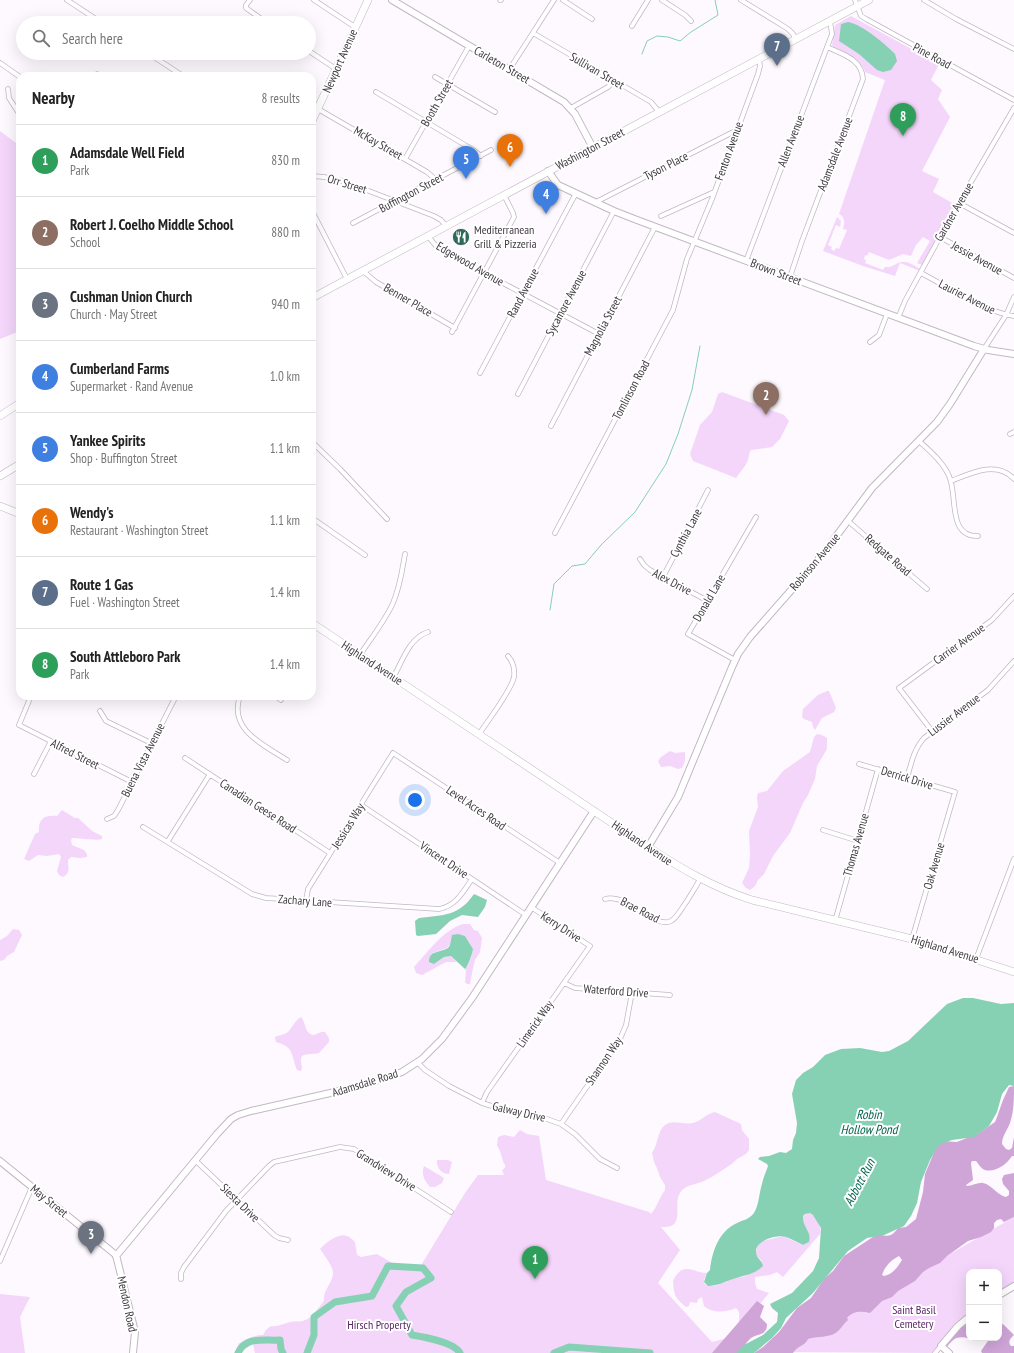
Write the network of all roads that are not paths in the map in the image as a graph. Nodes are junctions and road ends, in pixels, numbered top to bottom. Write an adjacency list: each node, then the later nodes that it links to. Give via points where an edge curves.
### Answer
1 (67, 0): 14 (street)
2 (250, 0): 15 (street, via 246,7)
3 (314, 0): 20 (street)
4 (368, 0): 20 (main road, Newport Avenue)
5 (392, 0): 23 (street, Carleton Street)
6 (554, 0): 21 (street)
7 (563, 0): 16 (street)
8 (648, 0): 19 (street)
9 (662, 0): 17 (street)
10 (741, 0): 22 (street, via 788,29)
11 (869, 0): 13 (main road, Washington Street)
12 (924, 0): 25 (street)
13 (856, 3): 18 (main road, Washington Street); 39 (street, Pine Road, via 861,16 866,20)
14 (91, 16)
15 (257, 16)
16 (592, 19)
17 (691, 21)
18 (830, 21): 22 (main road, Washington Street); 24 (street, Allen Avenue, via 832,34)
19 (632, 26)
20 (355, 27): 30 (main road, Newport Avenue)
21 (533, 33): 31 (street); 35 (street, Sullivan Street)
22 (796, 40): 27 (main road, Washington Street)
23 (469, 46): 31 (street, Carleton Street); 36 (street, Booth Street)
24 (827, 47): 72 (street, Allen Avenue); 76 (street, Adamsdale Avenue, via 855,61 863,72 863,79)
25 (1014, 49)
26 (316, 56): 30 (street)
27 (759, 59): 45 (main road, Washington Street); 48 (street, Fenton Avenue, via 758,74)
28 (159, 60): 32 (street)
29 (0, 64): 33 (street)
30 (336, 69): 43 (main road, Newport Avenue)
31 (510, 70): 40 (street, Carleton Street)
32 (177, 72)
33 (16, 74)
34 (435, 77): 36 (street)
35 (614, 81): 40 (street); 45 (street, Sullivan Street, via 651,102)
36 (448, 84): 44 (street); 47 (street, Booth Street)
37 (8, 89): 42 (street, via 9,98)
38 (376, 92): 47 (street)
39 (1014, 100)
40 (571, 108): 49 (street, Carleton Street)
41 (1014, 108): 61 (street, Gardner Avenue)
42 (16, 109)
43 (318, 109): 46 (main road, Newport Avenue); 52 (street, McKay Street)
44 (495, 112)
45 (659, 112): 49 (main road, Washington Street)
46 (316, 113)
47 (426, 122): 51 (street); 52 (street, Booth Street)
48 (737, 130): 56 (street, Fenton Avenue); 60 (street, Tyson Place)
49 (593, 148): 53 (main road, Washington Street)
50 (491, 150): 51 (street, Buffington Street)
51 (481, 156): 55 (street, Buffington Street)
52 (405, 159): 55 (street, McKay Street)
53 (548, 171): 57 (street, Brown Street, via 558,185); 58 (main road, Washington Street)
54 (316, 176): 59 (street, Orr Street, via 342,181)
55 (436, 180): 59 (street, Buffington Street)
56 (714, 192): 63 (street); 71 (street, Fenton Avenue)
57 (576, 193): 60 (street, Brown Street); 79 (street, Rand Avenue)
58 (504, 195): 66 (main road, Washington Street); 75 (street, via 514,217)
59 (396, 202): 65 (street, Buffington Street); 66 (street, Orr Street, via 434,216)
60 (596, 202): 62 (street, Brown Street)
61 (959, 202): 68 (street); 70 (street, Gardner Avenue)
62 (614, 211): 67 (street, Brown Street); 82 (street, Sycamore Avenue)
63 (661, 216)
64 (316, 219): 78 (street)
65 (353, 223)
66 (446, 226): 69 (main road, Washington Street)
67 (655, 227): 71 (street, Brown Street); 87 (street, Magnolia Street)
68 (1014, 233)
69 (428, 236): 73 (main road, Washington Street); 75 (street, Edgewood Avenue, via 436,246)
70 (940, 237): 74 (street, Gardner Avenue); 77 (street, Jessie Avenue)
71 (694, 242): 72 (street, Brown Street); 109 (street, Tomlinson Road, via 673,310)
72 (746, 261): 76 (street, Brown Street)
73 (362, 271): 75 (street, Benner Place, via 454,330); 78 (main road, Washington Street)
74 (921, 273): 84 (street, Laurier Avenue, via 986,308); 86 (street, Gardner Avenue)
75 (484, 274): 79 (street, Edgewood Avenue)
76 (790, 277): 83 (street, Brown Street)
77 (1014, 278)
78 (347, 279): 80 (main road, Washington Street)
79 (523, 294): 82 (street, Edgewood Avenue); 91 (street, Rand Avenue)
80 (316, 296)
81 (1014, 297): 84 (street, Robinson Avenue)
82 (561, 314): 87 (street, Edgewood Avenue); 92 (street, Sycamore Avenue)
83 (887, 314): 86 (street, Brown Street); 88 (street, via 879,335)
84 (1006, 315): 85 (street, Laurier Avenue); 89 (street, Robinson Avenue)
85 (1014, 316)
86 (898, 318): 89 (street, Brown Street)
87 (599, 334): 95 (street, Magnolia Street)
88 (870, 342)
89 (984, 349): 90 (street, Brown Street); 96 (street, Robinson Avenue, via 946,411)
90 (1014, 354)
91 (480, 373)
92 (518, 394)
93 (16, 406): 94 (main road)
94 (0, 416)
95 (550, 426)
96 (919, 441): 101 (street, via 942,464); 108 (street, Robinson Avenue, via 877,483)
97 (316, 446): 106 (street)
98 (16, 466): 99 (main road)
99 (0, 476)
100 (1014, 479): 101 (street, via 1009,474 990,469)
101 (951, 481): 110 (street, via 958,523 966,533)
102 (708, 490): 114 (street, Cynthia Lane)
103 (0, 506): 104 (main road)
104 (16, 512)
105 (756, 517): 117 (street, Donald Lane)
106 (386, 519)
107 (316, 521): 112 (street)
108 (848, 521): 115 (street, Redgate Road); 122 (street, Robinson Avenue, via 823,554 750,637)
109 (555, 533)
110 (978, 536)
111 (405, 554): 120 (street, via 401,581 393,603)
112 (365, 555)
113 (640, 559): 114 (street, Alex Drive, via 647,568)
114 (663, 577): 117 (street, Alex Drive)
115 (927, 588)
116 (1014, 596): 129 (street, Carrier Avenue, via 992,620 900,688)
117 (708, 601): 122 (street, Donald Lane, via 688,634)
118 (316, 626): 120 (main road, Highland Avenue)
119 (428, 632): 124 (street, via 421,635 412,645)
120 (360, 655): 124 (main road, Highland Avenue)
121 (508, 656): 130 (street, via 514,665 513,681)
122 (735, 660): 150 (street, Robinson Avenue, via 681,790)
123 (1014, 661): 129 (street, Lussier Avenue, via 984,693)
124 (393, 678): 130 (main road, Highland Avenue)
125 (29, 700): 131 (street, Alfred Street, via 19,725)
126 (174, 700): 132 (street, Buena Vista Avenue)
127 (239, 700): 135 (street, via 237,711 243,728 250,736)
128 (100, 711): 132 (street, via 106,721)
129 (932, 731): 140 (street, Lussier Avenue, via 918,745)
130 (479, 734): 144 (main road, Highland Avenue)
131 (51, 741): 138 (street); 141 (street, Alfred Street)
132 (151, 744): 141 (street, Buena Vista Avenue)
133 (393, 752): 143 (street, Jessicas Way); 153 (street, Level Acres Road)
134 (185, 758): 139 (street, Canadian Geese Road)
135 (287, 760)
136 (859, 764): 137 (street, Derrick Drive)
137 (878, 769): 140 (street, Derrick Drive); 148 (street, Thomas Avenue)
138 (34, 774)
139 (210, 774): 149 (street); 151 (street, Canadian Geese Road)
140 (907, 778): 142 (street, Derrick Drive)
141 (132, 782): 145 (street, Buena Vista Avenue, via 116,813)
142 (955, 792): 161 (street, Oak Avenue)
143 (361, 804): 151 (street, Jessicas Way); 154 (street, Vincent Drive)
144 (594, 811): 150 (main road, Highland Avenue); 153 (street, Adamsdale Road)
145 (107, 820)
146 (143, 827): 149 (street, Zachary Lane)
147 (823, 830): 148 (street)
148 (858, 841): 160 (street, Thomas Avenue)
149 (168, 842): 157 (street, Zachary Lane, via 256,895)
150 (648, 847): 155 (main road, Highland Avenue)
151 (330, 853): 157 (street, Jessicas Way, via 308,889)
152 (1014, 859): 163 (street)
153 (560, 863): 158 (street, Adamsdale Road)
154 (472, 878): 157 (street, Zachary Lane, via 450,906 439,909); 159 (street, Vincent Drive)
155 (700, 879): 156 (street, Brae Road, via 678,914 667,922 658,920 619,899); 160 (main road, Highland Avenue, via 752,900)
156 (605, 899)
157 (306, 900)
158 (531, 908): 159 (street, Adamsdale Road); 162 (street, Kerry Drive)
159 (526, 915): 168 (street, Adamsdale Road, via 457,1019)
160 (835, 920): 161 (main road, Highland Avenue)
161 (912, 939): 163 (main road, Highland Avenue)
162 (590, 946): 165 (street, Limerick Way)
163 (976, 959): 164 (main road, Highland Avenue)
164 (1014, 972)
165 (564, 983): 166 (street, Waterford Drive, via 575,988); 169 (street, Limerick Way, via 487,1092)
166 (632, 992): 167 (street, Waterford Drive); 170 (street, Shannon Way, via 626,1025 620,1039)
167 (670, 995)
168 (418, 1062): 169 (street, Galway Drive, via 448,1086); 171 (street, Adamsdale Road, via 396,1075 238,1116 223,1127)
169 (482, 1103): 170 (street, Galway Drive)
170 (562, 1124): 173 (street, Galway Drive, via 600,1159)
171 (195, 1160): 175 (street, Siesta Drive); 178 (street, Adamsdale Road)
172 (0, 1161): 174 (street, May Street)
173 (617, 1168)
174 (32, 1187): 178 (street, May Street); 179 (street)
175 (236, 1199): 176 (street, Grandview Drive, via 274,1162 340,1147 360,1153); 177 (street, Siesta Drive, via 276,1236); 180 (street, Grandview Drive, via 184,1267)
176 (451, 1212)
177 (288, 1240)
178 (116, 1256): 185 (street, Mendon Road, via 135,1332)
179 (0, 1261)
180 (181, 1279)
181 (1014, 1286): 182 (street)
182 (1002, 1293)
183 (966, 1320): 184 (street)
184 (941, 1346): 186 (street); 187 (street)
185 (133, 1352)
186 (935, 1353)
187 (949, 1353)

